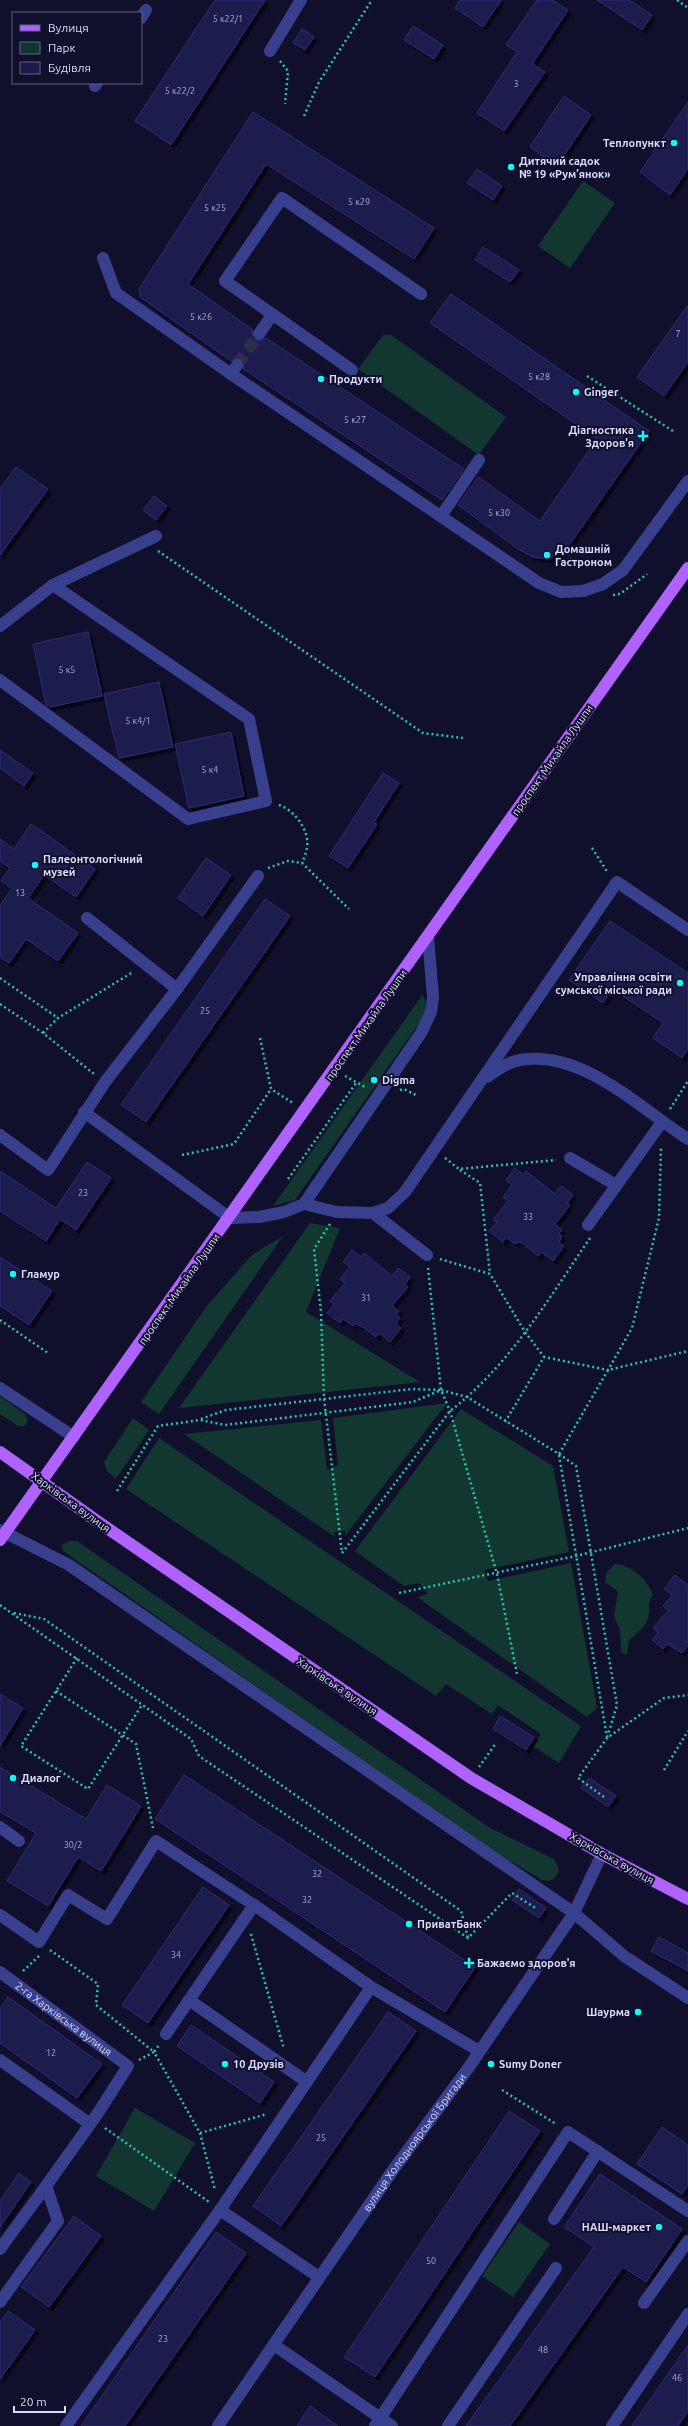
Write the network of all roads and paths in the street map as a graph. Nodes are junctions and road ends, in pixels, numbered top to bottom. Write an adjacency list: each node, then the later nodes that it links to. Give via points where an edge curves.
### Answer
1 (301, 0): 5 (street)
2 (372, 0): 7 (path, via 319,82)
3 (677, 0): 4 (path)
4 (688, 8)
5 (270, 51): 6 (path, via 288,71)
6 (285, 104)
7 (304, 116)
8 (103, 258): 17 (street, via 116,293 234,370)
9 (421, 294): 10 (street, via 282,198 225,281)
10 (272, 315): 11 (street); 12 (street)
11 (259, 334)
12 (352, 370)
13 (587, 376): 14 (path)
14 (673, 431)
15 (480, 460): 17 (street)
16 (688, 481): 17 (street, via 623,570 603,584 583,591 562,592 539,583)
17 (441, 516)
18 (156, 536): 19 (street)
19 (145, 542): 21 (street); 24 (path, via 423,733)
20 (688, 568): 33 (main road, проспект Михайла Лушпи)
21 (53, 585): 22 (street); 25 (street, via 249,719)
22 (0, 626)
23 (0, 680): 25 (street, via 188,819)
24 (463, 738)
25 (266, 801): 27 (path, via 286,807 299,820 308,846)
26 (592, 848): 29 (path)
27 (302, 863): 28 (path, via 288,861 272,865); 30 (path)
28 (258, 876): 36 (street)
29 (615, 884): 32 (street, via 617,882); 41 (street)
30 (349, 909)
31 (87, 918): 34 (street)
32 (688, 930)
33 (428, 937): 48 (main road, проспект Михайла Лушпи); 59 (street, via 433,997 431,1012 421,1033)
34 (146, 964): 36 (street); 38 (path)
35 (0, 978): 38 (path)
36 (177, 988): 43 (street)
37 (0, 1004): 39 (path)
38 (58, 1018): 39 (path)
39 (43, 1033): 43 (path)
40 (260, 1038): 45 (path)
41 (482, 1079): 50 (street, via 519,1060 546,1059 575,1066 595,1076); 53 (street)
42 (688, 1081): 50 (path)
43 (105, 1082): 49 (street)
44 (356, 1083): 57 (path)
45 (271, 1089): 48 (path); 54 (path, via 234,1144)
46 (404, 1089): 47 (path)
47 (418, 1096)
48 (305, 1111): 62 (main road, проспект Михайла Лушпи)
49 (84, 1112): 51 (street, via 48,1170); 62 (street)
50 (662, 1122): 52 (street); 58 (street); 72 (path, via 659,1218 632,1328)
51 (0, 1135)
52 (687, 1137)
53 (434, 1149): 56 (path); 61 (street, via 405,1192 388,1208)
54 (182, 1155)
55 (570, 1158): 56 (path); 58 (street)
56 (459, 1169): 66 (path, via 480,1183)
57 (288, 1179)
58 (616, 1186): 63 (street)
59 (304, 1204): 60 (street); 62 (street, via 272,1214)
60 (337, 1212): 61 (street); 76 (path, via 314,1249 321,1312)
61 (373, 1212): 65 (street)
62 (230, 1218): 81 (main road, проспект Михайла Лушпи)
63 (588, 1225)
64 (591, 1237): 68 (path)
65 (427, 1255): 66 (path); 74 (path)
66 (490, 1274): 68 (path)
67 (0, 1320): 70 (path)
68 (525, 1332): 71 (path); 75 (path)
69 (688, 1350): 72 (path)
70 (48, 1353)
71 (544, 1357): 72 (path); 80 (path)
72 (608, 1370): 83 (path)
73 (0, 1388): 81 (street)
74 (441, 1390): 75 (path); 76 (path, via 412,1389); 77 (path); 78 (path, via 413,1402)
75 (467, 1397): 77 (path); 80 (path)
76 (324, 1398): 78 (path); 79 (path, via 226,1410)
77 (450, 1410): 78 (path, via 342,1553); 90 (path)
78 (326, 1413): 79 (path, via 225,1425)
79 (200, 1420): 85 (path, via 158,1426)
80 (505, 1422): 83 (path)
81 (74, 1437): 84 (main road, проспект Михайла Лушпи)
82 (0, 1452): 84 (main road, Харківська вулиця)
83 (558, 1454): 88 (path, via 576,1466); 89 (path)
84 (43, 1482): 87 (main road, проспект Михайла Лушпи); 104 (main road, Харківська вулиця)
85 (117, 1491)
86 (688, 1528): 88 (path)
87 (2, 1534): 113 (street, via 69,1565)
88 (591, 1553): 89 (path); 101 (path, via 617,1704)
89 (576, 1556): 90 (path); 101 (path)
90 (497, 1574): 91 (path); 95 (path)
91 (399, 1593)
92 (0, 1605): 93 (path)
93 (11, 1613): 94 (path); 116 (path, via 44,1619 461,1911)
94 (76, 1658): 96 (path); 98 (path)
95 (517, 1674)
96 (56, 1691): 100 (path); 100 (path, via 21,1746 88,1789)
97 (688, 1695): 101 (path, via 664,1698)
98 (142, 1705): 100 (path); 116 (path, via 191,1739 199,1756)
99 (688, 1731): 103 (path)
100 (123, 1735): 108 (path, via 136,1744)
101 (607, 1738): 105 (path, via 578,1778)
102 (496, 1743): 104 (path)
103 (664, 1770)
104 (472, 1778): 109 (main road, Харківська вулиця)
105 (604, 1797)
106 (0, 1828): 107 (street)
107 (19, 1841)
108 (156, 1841): 111 (street); 117 (street, via 107,1919 68,1895)
109 (602, 1854): 110 (main road, Харківська вулиця); 113 (street, вулиця Холодноярської Бригади)
110 (688, 1899)
111 (254, 1905): 115 (street); 119 (street)
112 (537, 1909): 116 (path, via 512,1893)
113 (574, 1913): 120 (street, via 624,1956); 123 (street, вулиця Холодноярської Бригади)
114 (0, 1915): 117 (street)
115 (246, 1916): 121 (street); 126 (path)
116 (468, 1938)
117 (43, 1945): 118 (path, via 23,1970); 124 (path, via 98,1984 96,2004)
118 (3, 1974): 130 (street, 2-га Харківська вулиця, via 128,2066)
119 (371, 1987): 123 (street); 127 (street)
120 (688, 1998)
121 (189, 2000): 122 (street); 126 (street)
122 (166, 2034): 124 (path)
123 (479, 2051): 141 (street, вулиця Холодноярської Бригади)
124 (154, 2052): 132 (path)
125 (0, 2060): 130 (street)
126 (290, 2069): 127 (street)
127 (307, 2082): 129 (street)
128 (502, 2090): 131 (path)
129 (289, 2108): 132 (path); 135 (street)
130 (92, 2122): 134 (street); 135 (path)
131 (568, 2132): 133 (street); 146 (street)
132 (200, 2133): 135 (path)
133 (598, 2151): 136 (street); 137 (street)
134 (46, 2186): 139 (street); 142 (street, via 58,2221)
135 (220, 2210): 141 (street); 147 (street)
136 (688, 2211)
137 (554, 2219)
138 (688, 2241): 143 (street)
139 (0, 2249)
140 (556, 2268): 150 (street)
141 (320, 2277): 145 (street, вулиця Холодноярської Бригади)
142 (1, 2299)
143 (644, 2303)
144 (688, 2314): 151 (street)
145 (274, 2345): 146 (street); 148 (street, вулиця Холодноярської Бригади)
146 (378, 2422): 149 (street)
147 (66, 2426)
148 (218, 2426)
149 (392, 2426)
150 (448, 2426)
151 (612, 2426)

